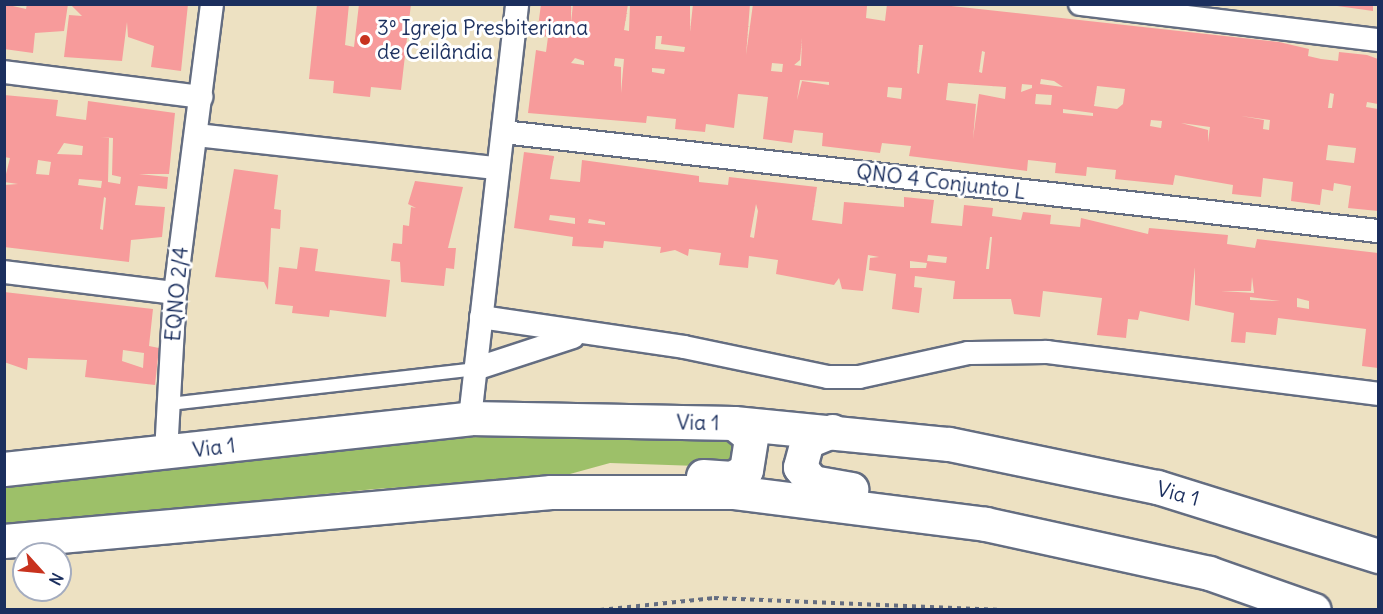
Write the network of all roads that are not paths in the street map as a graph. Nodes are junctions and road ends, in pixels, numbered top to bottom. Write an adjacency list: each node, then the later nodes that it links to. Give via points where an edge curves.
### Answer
1 (212, 4): 6 (street, EQNO 2/4)
2 (517, 4): 7 (street)
3 (1080, 4): 4 (street)
4 (1378, 40)
5 (4, 72): 6 (street)
6 (201, 97): 8 (street, EQNO 2/4)
7 (502, 132): 9 (street); 10 (street, QNO 4 Conjunto L)
8 (196, 135): 9 (street); 12 (street, EQNO 2/4)
9 (496, 168): 13 (street)
10 (1378, 231)
11 (4, 272): 12 (street)
12 (175, 293): 17 (street, EQNO 2/4)
13 (481, 317): 14 (street); 15 (street)
14 (579, 335): 15 (street); 16 (street, via 684,347 828,377 859,377 968,353 1047,352)
15 (475, 369): 17 (lane); 18 (street)
16 (1378, 394)
17 (169, 404): 21 (street, EQNO 2/4)
18 (470, 418): 19 (main road, Via 1); 21 (main road, Via 1)
19 (734, 423): 20 (main road, Via 1); 23 (main road, via 751,437 753,447 746,470 732,478 613,472)
20 (832, 430): 24 (main road, via 815,435 801,450 800,467 812,482 948,499); 26 (main road, Via 1, via 949,444 1157,488)
21 (166, 453): 22 (main road, Via 1)
22 (4, 469)
23 (551, 492): 24 (main road, via 733,492); 25 (main road)
24 (985, 524): 27 (main road, via 1209,573)
25 (4, 541)
26 (1378, 556)
27 (1314, 609)

